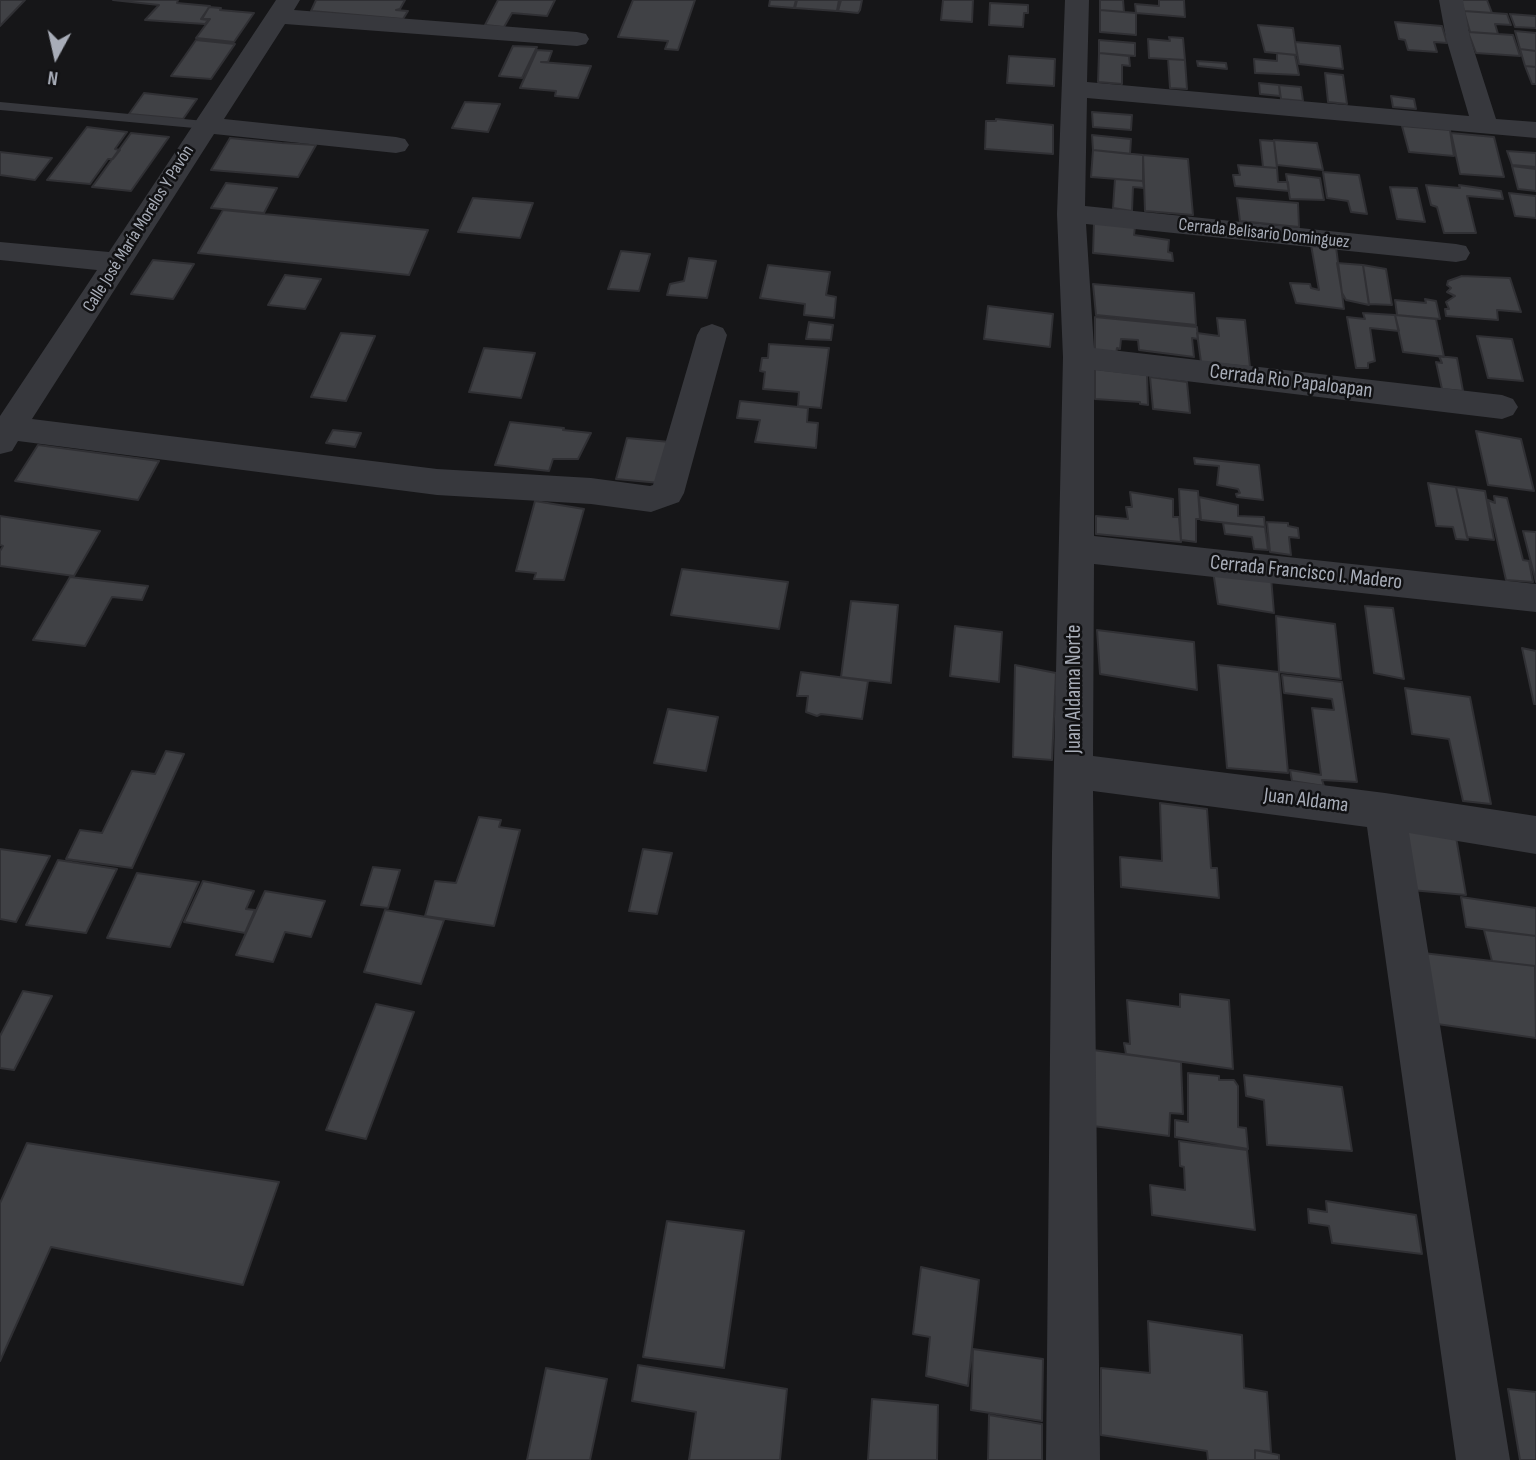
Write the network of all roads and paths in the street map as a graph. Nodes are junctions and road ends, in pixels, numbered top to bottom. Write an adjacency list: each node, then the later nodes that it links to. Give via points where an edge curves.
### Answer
1 (1451, 0): 8 (street)
2 (1069, 1): 5 (street, Juan Aldama Norte)
3 (282, 8): 4 (street); 7 (street, Calle José María Morelos Y Pavón)
4 (577, 39)
5 (1074, 89): 8 (street); 11 (street, Juan Aldama Norte)
6 (0, 106): 7 (lane)
7 (205, 125): 10 (street); 14 (street, Calle José María Morelos Y Pavón)
8 (1485, 125): 9 (street)
9 (1536, 130)
10 (396, 145)
11 (1071, 214): 13 (street, Cerrada Belisario Dominguez); 16 (street, Juan Aldama Norte)
12 (0, 251): 14 (street)
13 (1456, 253)
14 (119, 262): 18 (street, Calle José María Morelos Y Pavón)
15 (712, 335): 18 (street, via 667,493 650,499 437,482)
16 (1079, 358): 17 (street, Cerrada Rio Papaloapan); 19 (street, Juan Aldama Norte)
17 (1502, 407)
18 (5, 435)
19 (1076, 548): 20 (street, Cerrada Francisco I. Madero); 21 (street, Juan Aldama Norte)
20 (1536, 598)
21 (1075, 771): 22 (street, Juan Aldama); 24 (street, Juan Aldama Norte)
22 (1385, 811): 23 (street, Juan Aldama); 25 (street)
23 (1536, 835)
24 (1073, 1460)
25 (1483, 1460)

